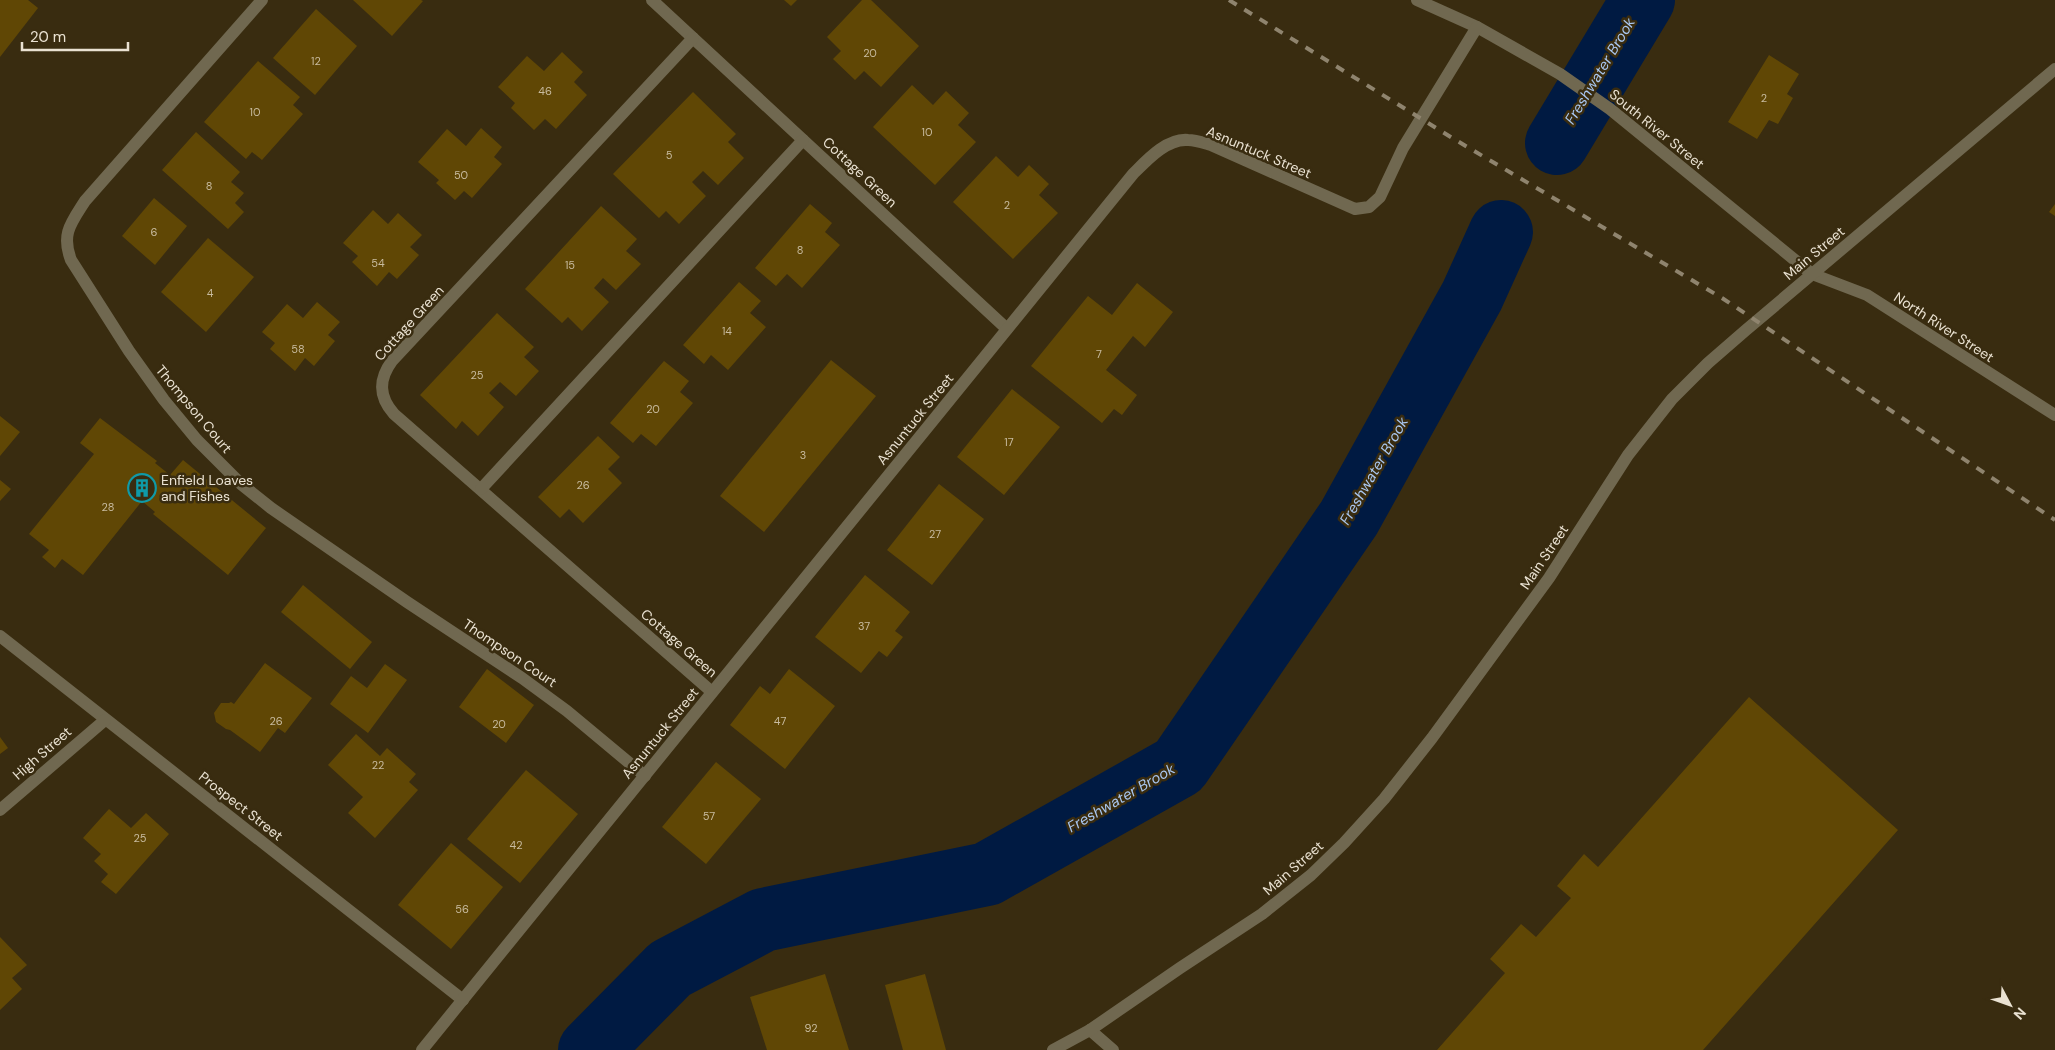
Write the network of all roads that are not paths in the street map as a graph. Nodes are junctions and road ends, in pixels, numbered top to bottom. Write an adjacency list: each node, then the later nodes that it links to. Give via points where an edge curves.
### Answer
1 (262, 0): 15 (street, Thompson Court, via 85,201 67,231 71,260 164,400 197,440 241,484 399,597 522,678)
2 (652, 0): 5 (street, Cottage Green)
3 (1416, 0): 4 (street, South River Street)
4 (1477, 27): 8 (street, South River Street, via 1560,74 1610,109); 9 (street, Asnuntuck Street, via 1403,148 1380,197 1369,207 1355,209 1211,145 1190,140 1172,142 1133,174)
5 (693, 38): 7 (street, Cottage Green); 11 (street, Cottage Green, via 385,371 381,382 387,406)
6 (2055, 69): 8 (street, Main Street)
7 (803, 140): 9 (street, Cottage Green); 11 (street)
8 (1812, 274): 10 (street, North River Street, via 1867,295); 18 (street, Main Street, via 1708,363 1672,399 1628,455 1549,578 1432,738 1344,843 1311,875 1262,914)
9 (1007, 329): 13 (street, Asnuntuck Street)
10 (2055, 415)
11 (481, 489): 13 (street, Cottage Green)
12 (0, 636): 14 (street, Prospect Street)
13 (712, 692): 15 (street, Asnuntuck Street)
14 (105, 720): 16 (street, High Street); 17 (street, Prospect Street)
15 (645, 776): 17 (street, Asnuntuck Street)
16 (0, 810)
17 (463, 1000): 19 (street, Asnuntuck Street)
18 (1090, 1030): 20 (street, Main Street); 21 (street)
19 (422, 1050)
20 (1054, 1050)
21 (1113, 1050)

